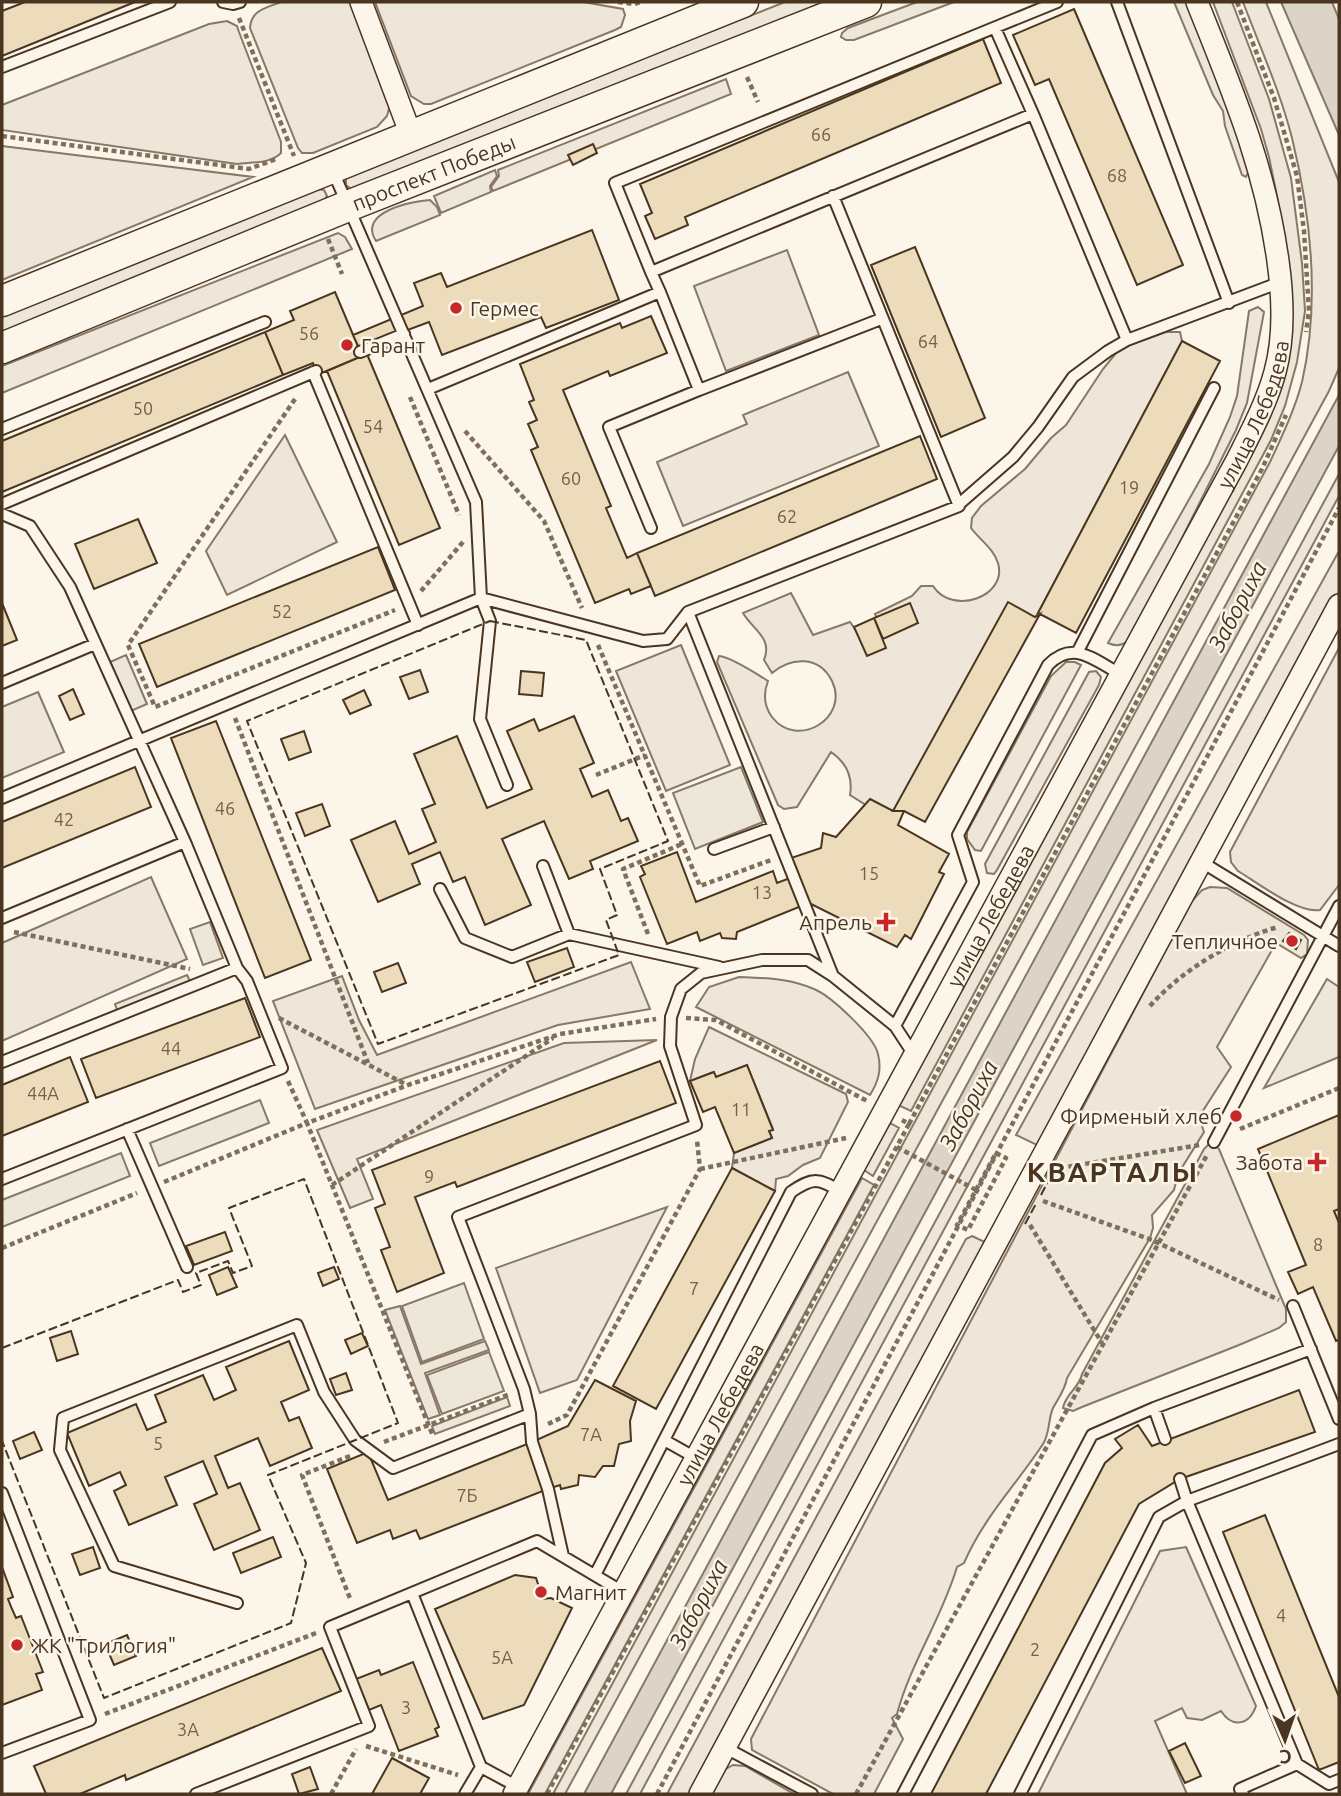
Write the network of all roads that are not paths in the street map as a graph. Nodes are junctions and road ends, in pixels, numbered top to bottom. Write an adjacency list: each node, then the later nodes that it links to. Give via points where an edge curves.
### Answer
1 (170, 2): 9 (lane)
2 (361, 2): 11 (street)
3 (743, 2): 11 (main road, проспект Победы)
4 (866, 2): 14 (main road, проспект Победы)
5 (1057, 2): 8 (lane)
6 (1117, 2): 19 (lane)
7 (1197, 2): 16 (street, улица Лебедева, via 1262,175)
8 (995, 28): 10 (lane); 15 (lane, via 615,183)
9 (2, 67)
10 (1033, 114): 13 (lane); 23 (lane)
11 (411, 135): 12 (main road, проспект Победы)
12 (332, 168): 14 (lane); 18 (main road, проспект Победы)
13 (833, 196): 15 (lane); 20 (lane)
14 (348, 206): 22 (lane); 24 (main road, проспект Победы)
15 (650, 272): 17 (lane)
16 (1281, 282): 19 (lane); 40 (street, улица Лебедева, via 1275,372 1260,410)
17 (660, 292): 27 (lane); 28 (lane)
18 (2, 301)
19 (1229, 303): 23 (lane)
20 (881, 319): 28 (lane); 31 (lane)
21 (265, 322): 29 (lane)
22 (404, 334): 25 (lane); 27 (lane)
23 (1127, 340): 31 (lane, via 1073,377 1013,457)
24 (2, 348)
25 (360, 352)
26 (1214, 388): 39 (lane)
27 (428, 390): 34 (lane, via 476,502)
28 (699, 390): 33 (lane, via 609,427)
29 (2, 429)
30 (2, 504): 37 (lane, via 315,372)
31 (958, 505): 36 (lane)
32 (2, 514): 38 (lane, via 30,526 70,587)
33 (652, 528)
34 (481, 598): 36 (lane, via 643,641 667,639); 37 (lane); 43 (lane, via 490,621 480,719)
35 (1339, 605): 48 (street)
36 (688, 612): 45 (lane)
37 (418, 625): 42 (lane)
38 (95, 644): 41 (lane); 42 (lane)
39 (1078, 651): 40 (lane); 59 (lane, via 1048,665 958,835 973,882)
40 (1121, 674): 60 (street, улица Лебедева)
41 (2, 682)
42 (140, 739): 44 (lane); 46 (lane)
43 (507, 785)
44 (2, 798)
45 (774, 827): 47 (lane); 58 (lane)
46 (185, 842): 52 (lane); 56 (lane)
47 (714, 849)
48 (1200, 861): 54 (lane); 84 (street)
49 (542, 866): 53 (lane)
50 (440, 889): 53 (lane, via 465,938 512,957)
51 (1339, 906): 54 (lane)
52 (2, 918)
53 (569, 934): 57 (lane)
54 (1322, 935): 55 (lane); 63 (lane)
55 (1339, 946)
56 (237, 968): 61 (lane); 62 (lane, via 247,981 282,1068)
57 (725, 968): 58 (lane, via 762,960 808,960); 70 (lane, via 701,973 681,989 671,1017 670,1046 696,1125 458,1217)
58 (833, 976): 59 (lane)
59 (895, 1026): 60 (lane)
60 (914, 1055): 65 (street, улица Лебедева)
61 (2, 1062)
62 (127, 1129): 64 (lane); 66 (lane)
63 (1214, 1142)
64 (2, 1179)
65 (840, 1191): 73 (lane, via 822,1181 807,1181 791,1192); 75 (street, улица Лебедева)
66 (187, 1267)
67 (1293, 1306): 68 (lane)
68 (1311, 1349): 69 (lane); 71 (lane)
69 (1154, 1408): 72 (lane); 94 (lane, via 1092,1435)
70 (530, 1414): 79 (lane); 83 (lane, via 394,1468 355,1440 324,1392 297,1325 63,1418 60,1450 114,1566)
71 (1339, 1419)
72 (1165, 1439)
73 (664, 1440): 75 (lane); 80 (lane)
74 (1339, 1444): 78 (lane)
75 (696, 1458): 81 (street, улица Лебедева)
76 (1180, 1479): 78 (lane)
77 (2, 1493): 85 (lane, via 90,1720)
78 (1187, 1501): 86 (lane); 95 (lane, via 1159,1517)
79 (563, 1556): 80 (lane); 82 (lane, via 537,1541)
80 (595, 1575): 81 (lane)
81 (623, 1592): 89 (street, улица Лебедева)
82 (412, 1593): 87 (lane); 90 (lane, via 330,1627 369,1726)
83 (237, 1603)
84 (724, 1747): 92 (street); 93 (lane)
85 (2, 1753)
86 (1297, 1764): 88 (lane, via 1329,1784); 96 (lane, via 1240,1789)
87 (481, 1767): 89 (lane); 91 (lane)
88 (1339, 1780)
89 (516, 1791)
90 (196, 1794)
91 (465, 1794)
92 (700, 1794)
93 (812, 1794)
94 (903, 1794)
95 (1020, 1794)
96 (1242, 1794)

